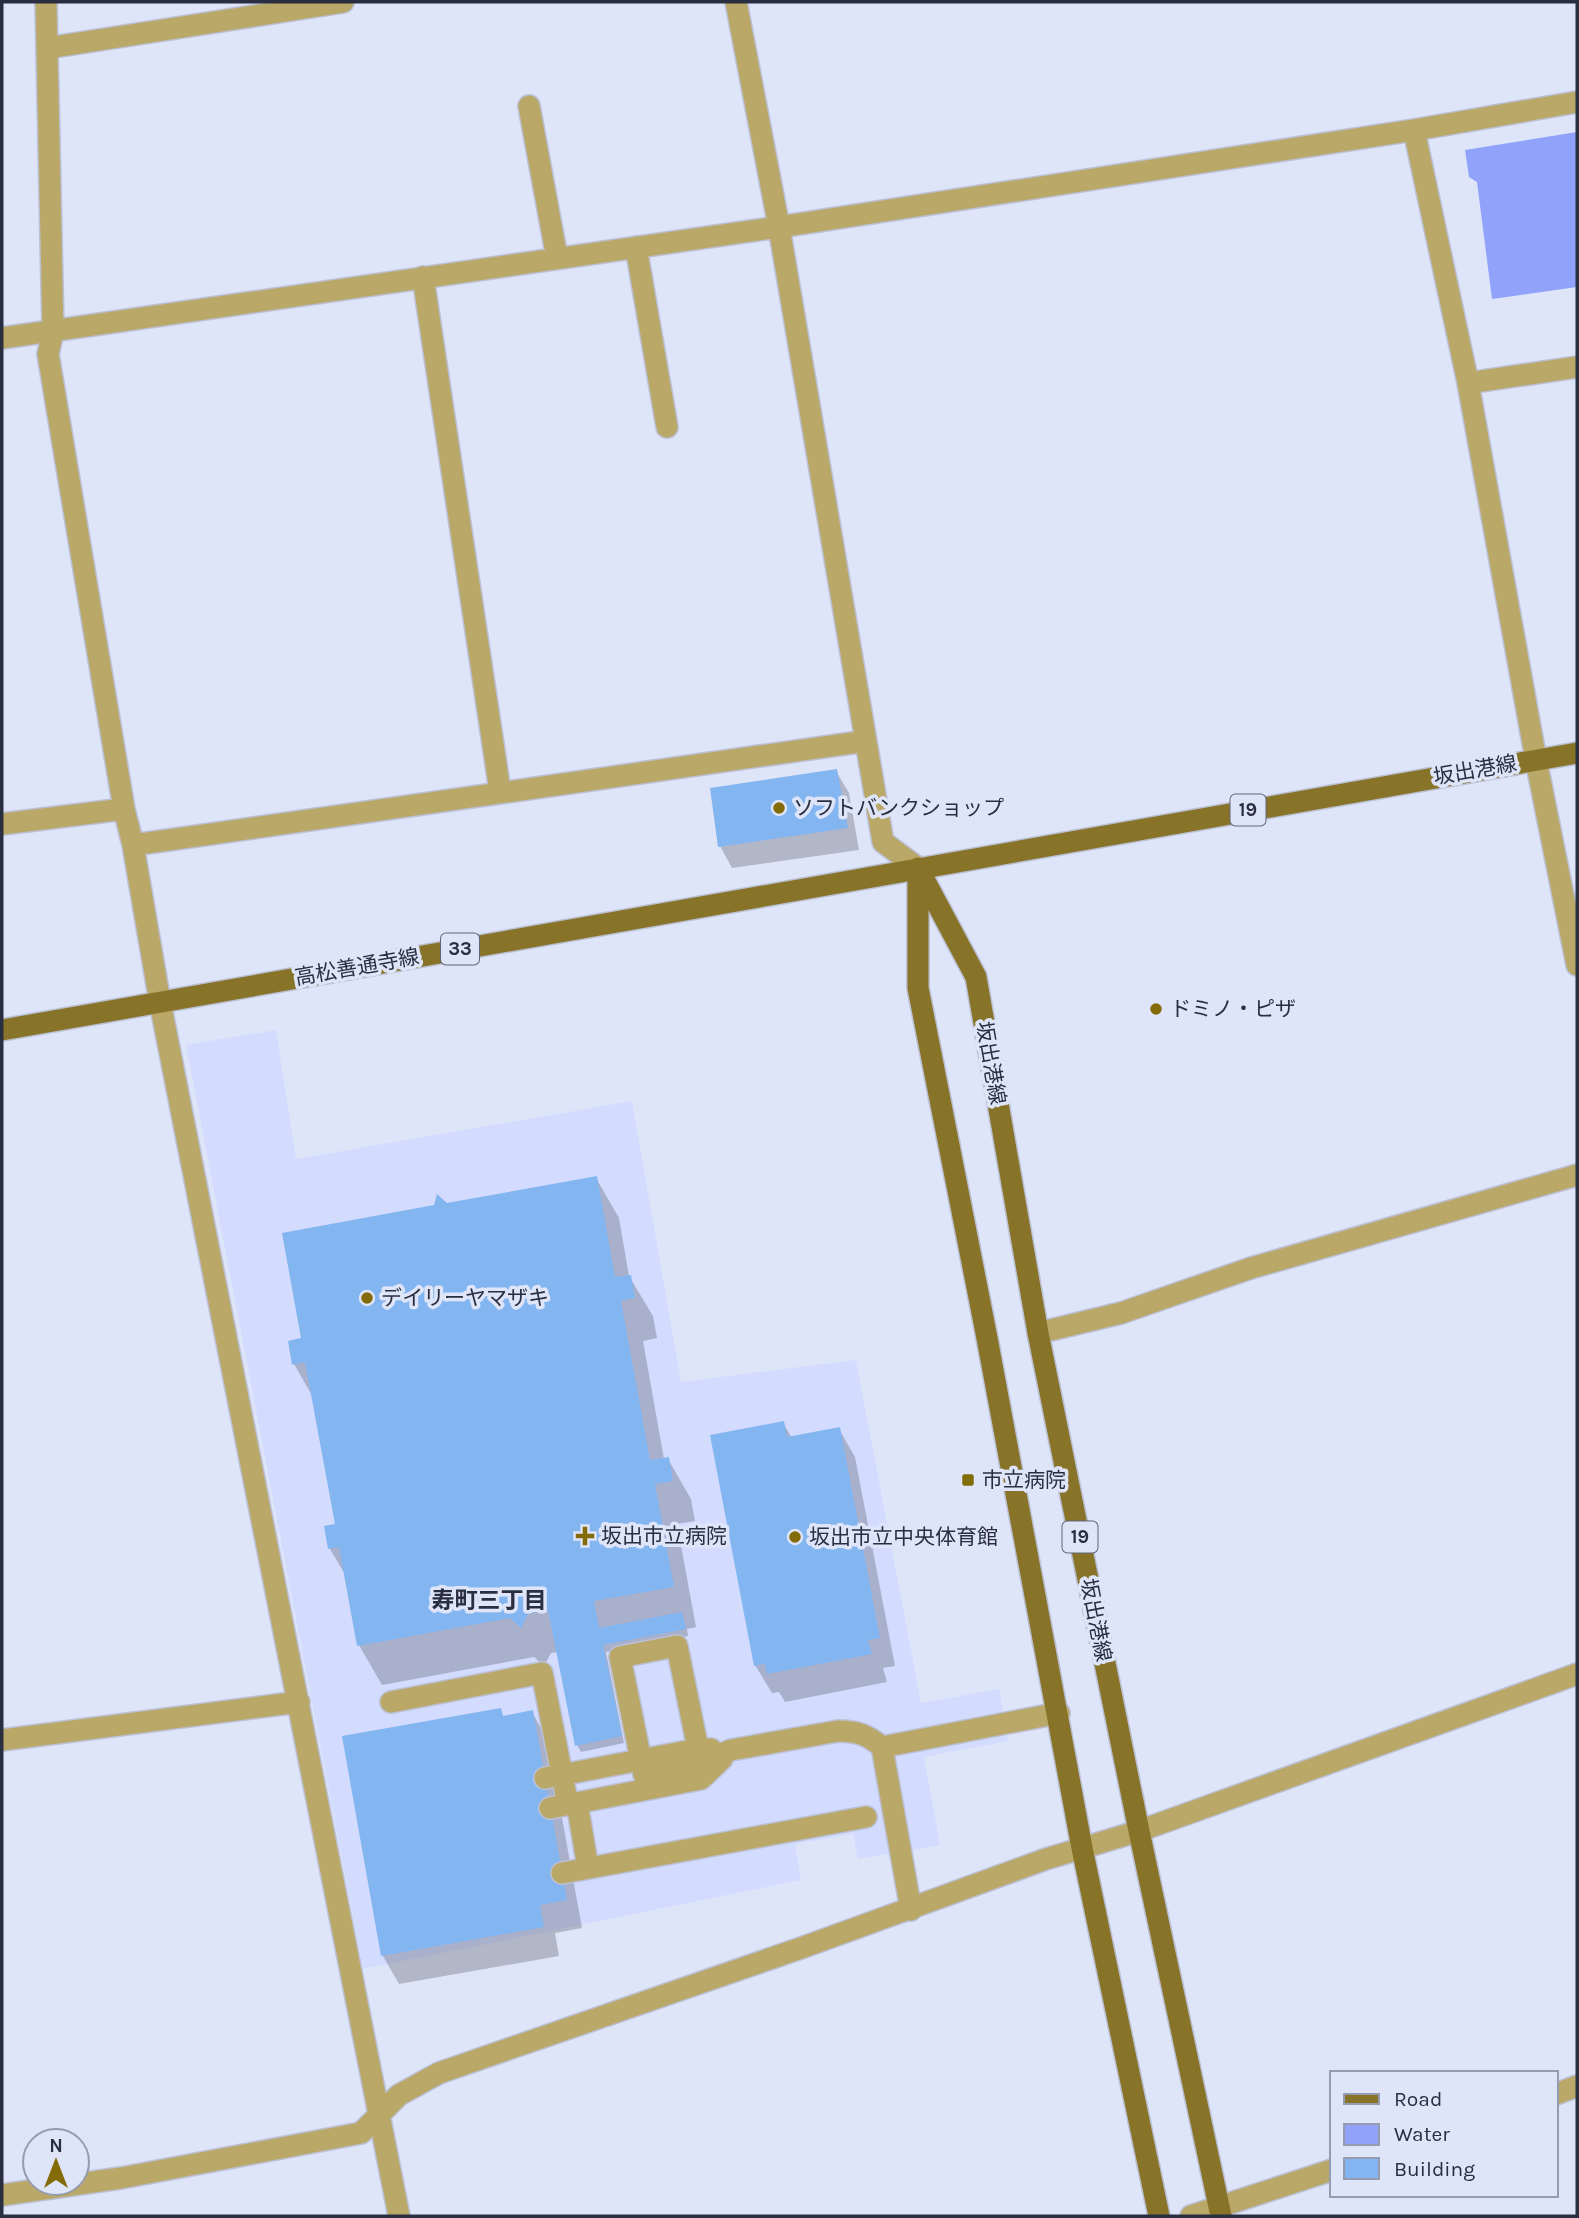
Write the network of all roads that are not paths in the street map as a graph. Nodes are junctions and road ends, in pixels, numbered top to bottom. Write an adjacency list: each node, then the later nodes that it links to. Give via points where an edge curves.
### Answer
1 (46, 2): 4 (street)
2 (344, 2): 4 (street)
3 (736, 2): 8 (street)
4 (47, 48): 12 (street)
5 (1577, 102): 7 (street)
6 (529, 106): 10 (street)
7 (1414, 130): 8 (street); 15 (street)
8 (779, 227): 9 (street); 17 (street)
9 (636, 247): 10 (street); 16 (street)
10 (557, 258): 11 (street)
11 (423, 277): 12 (street); 20 (street)
12 (53, 332): 13 (street); 21 (street, via 48,354)
13 (2, 338)
14 (1577, 367): 15 (street)
15 (1468, 383): 19 (street)
16 (667, 427)
17 (866, 741): 20 (street); 24 (street, via 883,842)
18 (1577, 753): 19 (main road, 坂出港線 / 19)
19 (1536, 760): 24 (main road, 坂出港線 / 19); 25 (street)
20 (500, 791): 23 (street)
21 (124, 808): 22 (street); 23 (street)
22 (2, 824)
23 (134, 845): 26 (street)
24 (918, 868): 26 (main road, 高松善通寺線 / 33); 29 (main road, 坂出港線 / 19, via 976,977); 33 (main road, via 918,988)
25 (1577, 965)
26 (160, 1002): 27 (main road, 高松善通寺線 / 33); 31 (street)
27 (2, 1030)
28 (1577, 1175): 29 (street, via 1251,1268 1121,1313)
29 (1038, 1333): 42 (main road, 坂出港線 / 19)
30 (1577, 1674): 42 (street)
31 (299, 1702): 34 (street); 49 (street)
32 (391, 1702): 39 (street, via 542,1673)
33 (1059, 1713): 35 (street); 43 (main road)
34 (2, 1740)
35 (882, 1747): 37 (street, via 871,1737 838,1731); 46 (street)
36 (698, 1748): 37 (street); 38 (street); 38 (street, via 677,1646 620,1657)
37 (731, 1750): 38 (street, via 701,1763 644,1775); 40 (street, via 701,1779)
38 (641, 1760): 39 (street)
39 (554, 1777): 40 (street)
40 (565, 1806): 44 (street)
41 (866, 1817): 44 (street)
42 (1139, 1831): 43 (street); 52 (main road, 坂出港線 / 19)
43 (1082, 1848): 46 (street); 54 (main road)
44 (588, 1868): 45 (street)
45 (562, 1873)
46 (911, 1910): 49 (street, via 439,2073 399,2095)
47 (1577, 2086): 48 (street)
48 (1558, 2093)
49 (379, 2115): 51 (street, via 361,2133); 53 (street)
50 (1330, 2171): 52 (street)
51 (2, 2195)
52 (1220, 2212): 55 (street)
53 (399, 2216)
54 (1158, 2216)
55 (1191, 2216)

